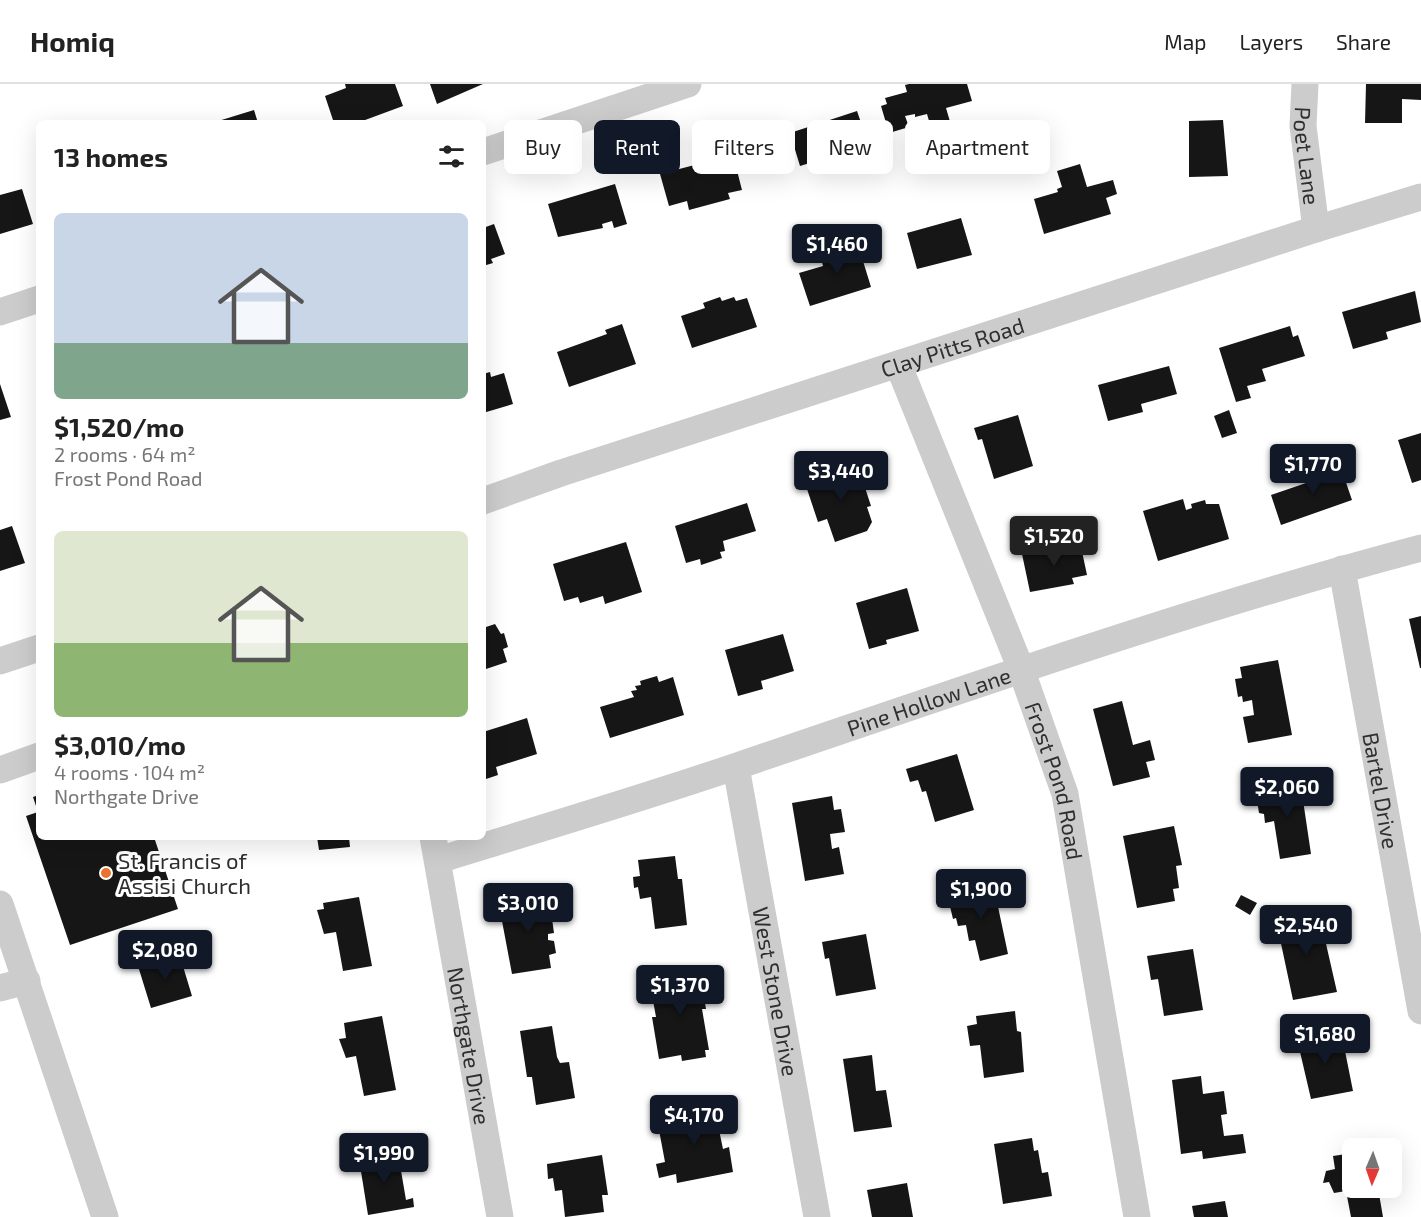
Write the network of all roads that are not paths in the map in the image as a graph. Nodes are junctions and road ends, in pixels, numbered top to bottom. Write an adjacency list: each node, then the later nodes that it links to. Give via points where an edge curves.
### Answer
1 (688, 84): 3 (street)
2 (1305, 84): 5 (street, Poet Lane, via 1303,126)
3 (486, 151)
4 (1421, 197): 5 (street, Clay Pitts Road)
5 (1316, 229): 8 (street, Clay Pitts Road)
6 (36, 300): 7 (street)
7 (0, 312)
8 (898, 364): 9 (street, Clay Pitts Road); 14 (street, Frost Pond Road)
9 (486, 500)
10 (1421, 548): 11 (street, Pine Hollow Lane)
11 (1342, 569): 14 (street, Pine Hollow Lane); 24 (street, Bartel Drive)
12 (36, 649): 13 (street)
13 (0, 661)
14 (1021, 669): 16 (street, Pine Hollow Lane); 28 (street, Frost Pond Road, via 1065,794)
15 (36, 757): 17 (street)
16 (736, 767): 18 (street, Pine Hollow Lane); 27 (street, West Stone Drive)
17 (0, 770)
18 (486, 835)
19 (469, 840): 20 (street, Pine Hollow Lane)
20 (436, 849): 26 (street, Northgate Drive)
21 (0, 906): 22 (street)
22 (27, 981): 23 (street); 25 (street)
23 (0, 988)
24 (1421, 1011)
25 (105, 1217)
26 (500, 1217)
27 (817, 1217)
28 (1137, 1217)

